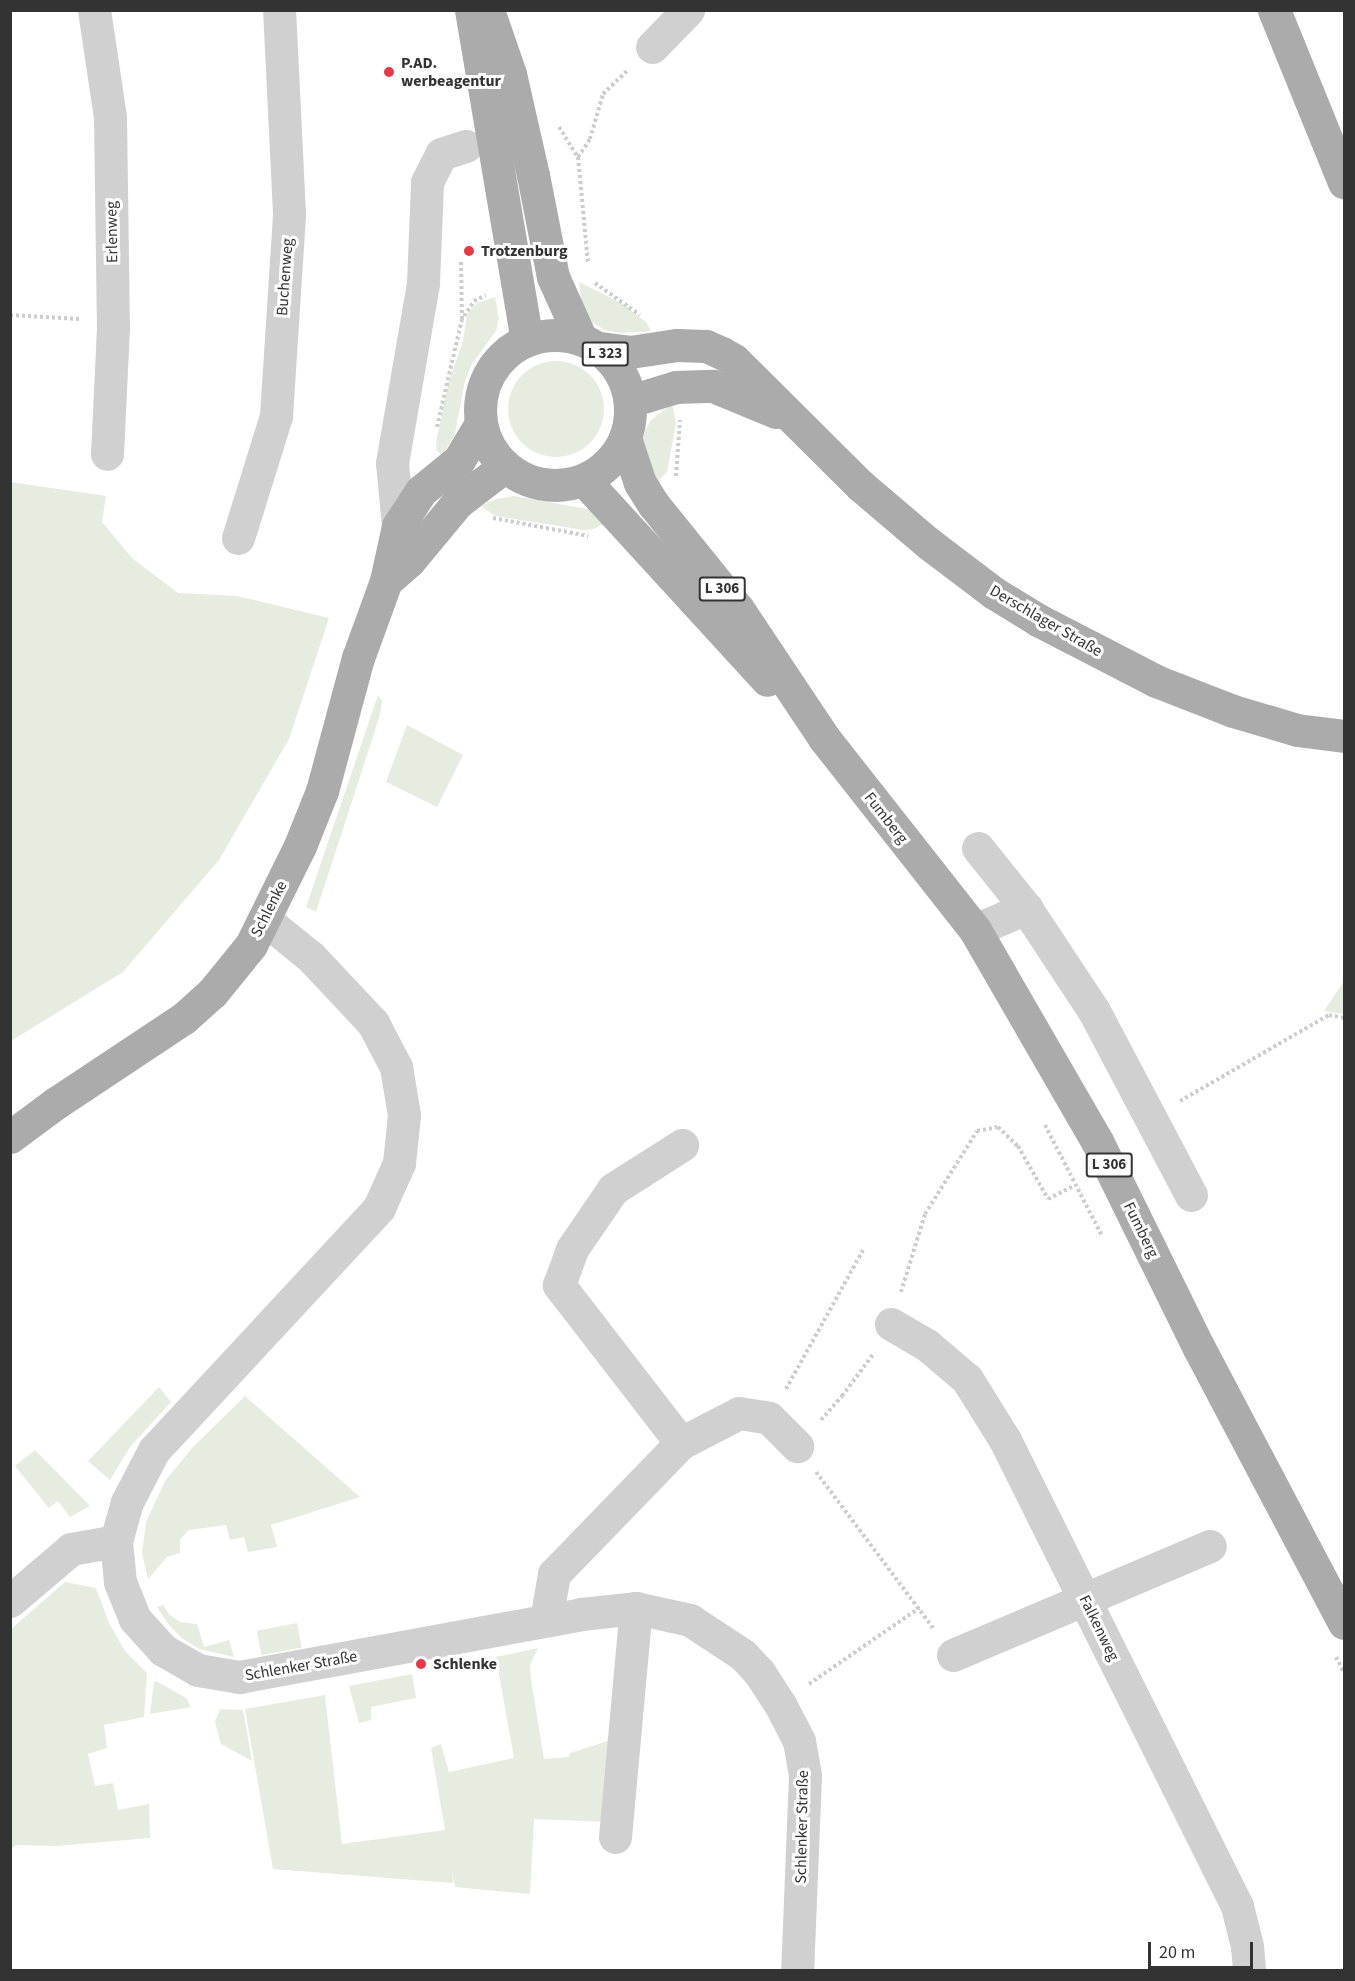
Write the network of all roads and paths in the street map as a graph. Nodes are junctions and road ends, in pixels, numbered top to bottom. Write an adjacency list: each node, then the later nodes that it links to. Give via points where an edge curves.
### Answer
1 (94, 10): 16 (street, Erlenweg, via 110,117)
2 (279, 10): 31 (street, Buchenweg, via 290,213 276,416)
3 (471, 10): 17 (main road)
4 (488, 10): 18 (main road, via 510,74 553,277)
5 (688, 10): 7 (street)
6 (1274, 10): 9 (main road)
7 (652, 47): 10 (path, via 603,94 590,139 578,157)
8 (466, 146): 29 (street, via 441,154 427,182 423,283 392,463)
9 (1344, 182)
10 (588, 267)
11 (591, 275): 14 (path, via 594,283)
12 (492, 292): 15 (path, via 474,301)
13 (10, 315): 16 (path)
14 (643, 317)
15 (462, 319)
16 (113, 321): 24 (street, Erlenweg)
17 (527, 340): 18 (main road, L 323, via 545,335); 22 (main road, L 323, via 502,356 485,381)
18 (589, 343): 19 (main road, L 323, via 614,362); 21 (main road, Derschlager Straße / L 323, via 630,352 677,345 706,346 734,360)
19 (630, 401): 21 (main road, Derschlager Straße / L 323, via 676,387 713,386); 23 (main road, L 323)
20 (679, 411): 27 (path)
21 (794, 421): 33 (main road, Derschlager Straße / L 323, via 928,543 994,593 1038,620 1156,681 1233,711 1297,730)
22 (480, 425): 25 (main road, L 323, via 489,447); 29 (main road, Schlenke, via 459,460 421,491)
23 (625, 438): 26 (main road, L 323, via 602,470); 34 (main road, Fumberg / L 306, via 640,483 654,505 738,609)
24 (107, 454)
25 (504, 467): 26 (main road, L 323, via 534,483 568,485); 32 (main road, Schlenke, via 458,502 409,561)
26 (584, 480): 34 (main road, Fumberg / L 306, via 722,634)
27 (675, 486)
28 (487, 514): 30 (path, via 495,519)
29 (398, 526): 32 (main road, Schlenke)
30 (589, 537)
31 (238, 538)
32 (386, 581): 37 (main road, Schlenke, via 358,658 322,791)
33 (1344, 736)
34 (824, 738): 38 (main road, Fumberg / L 306)
35 (978, 848): 36 (street)
36 (1026, 908): 38 (street); 40 (street, via 1094,1011)
37 (264, 919): 42 (main road, Schlenke, via 233,968 184,1018); 51 (street, Schlenker Straße, via 311,957 373,1023 396,1067 404,1115 399,1163 379,1208 154,1450 127,1502)
38 (975, 930): 58 (main road, Fumberg / L 306, via 1097,1141)
39 (1344, 1018): 40 (path, via 1329,1014 1169,1108)
40 (1149, 1112): 44 (street)
41 (1041, 1119): 45 (path)
42 (10, 1137)
43 (682, 1145): 49 (street, via 613,1189 572,1249 559,1285)
44 (1191, 1195)
45 (1106, 1242)
46 (862, 1250): 48 (path)
47 (891, 1324): 53 (street, Falkenweg, via 927,1345 967,1379 1005,1440)
48 (770, 1418): 49 (street, via 739,1413); 50 (street)
49 (681, 1443): 57 (street, via 554,1574)
50 (797, 1446)
51 (116, 1541): 54 (street, via 71,1548); 57 (street, Schlenker Straße, via 120,1582 135,1620 163,1650 198,1670 239,1677)
52 (1210, 1546): 53 (street)
53 (1085, 1599): 59 (street); 64 (street, Falkenweg, via 1237,1906)
54 (10, 1601)
55 (636, 1608): 57 (street, Schlenker Straße); 61 (street, Schlenker Straße, via 690,1620 743,1655); 62 (street)
56 (919, 1608): 61 (path)
57 (546, 1620)
58 (1339, 1638): 60 (path)
59 (953, 1655)
60 (1344, 1673)
61 (780, 1704): 63 (street, Schlenker Straße, via 799,1741 805,1775)
62 (615, 1837)
63 (797, 1971)
64 (1249, 1971)

